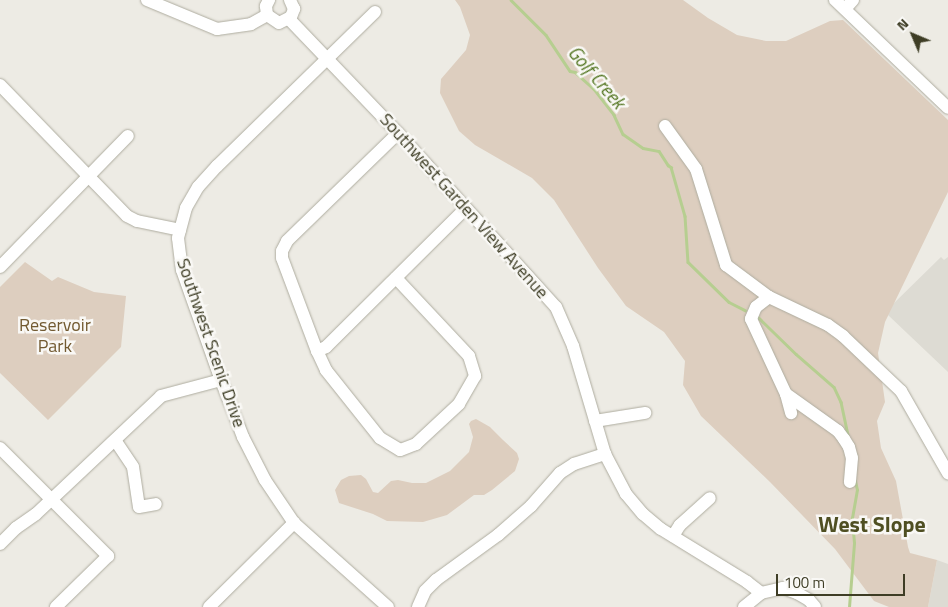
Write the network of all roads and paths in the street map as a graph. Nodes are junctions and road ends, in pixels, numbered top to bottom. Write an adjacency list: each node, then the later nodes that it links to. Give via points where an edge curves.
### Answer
1 (147, 0): 7 (street, via 217,29 250,24)
2 (269, 0): 7 (street)
3 (290, 0): 8 (street, via 294,9)
4 (835, 0): 5 (street)
5 (849, 5): 11 (street)
6 (375, 12): 9 (street, Southwest Scenic Drive)
7 (267, 15): 8 (street, via 278,23)
8 (289, 19): 9 (street, Southwest Garden View Avenue)
9 (328, 58): 13 (street, Southwest Garden View Avenue); 17 (street, Southwest Scenic Drive, via 198,187 190,198)
10 (0, 85): 15 (street)
11 (948, 108)
12 (665, 126): 20 (street, via 696,169 726,265)
13 (398, 132): 16 (street, Southwest Garden View Avenue); 21 (street, via 283,246 282,258)
14 (128, 136): 15 (street)
15 (88, 177): 17 (street, via 137,222); 18 (street)
16 (466, 208): 19 (street); 26 (street, Southwest Garden View Avenue, via 556,307 573,346)
17 (180, 230): 22 (street, Southwest Scenic Drive, via 182,270)
18 (0, 267)
19 (396, 278): 21 (street, via 326,347); 21 (street, via 469,356 475,376 459,404 416,444 400,450 380,438 326,370)
20 (769, 297): 23 (street, via 756,307 751,319); 30 (street, via 828,325 901,391)
21 (317, 351)
22 (221, 380): 27 (street, via 161,396); 35 (street, Southwest Scenic Drive, via 256,463)
23 (786, 394): 25 (street); 31 (street, via 838,431 844,439 852,458)
24 (646, 413): 26 (street)
25 (791, 413)
26 (595, 421): 29 (street, Southwest Garden View Avenue)
27 (116, 440): 33 (street); 34 (street, via 133,467 139,507)
28 (0, 448): 33 (street)
29 (604, 454): 36 (street, Southwest Garden View Avenue, via 626,494 643,514); 42 (street, via 574,464 560,473 531,506 498,535 436,580 425,591)
30 (948, 474)
31 (850, 482)
32 (710, 498): 36 (street)
33 (52, 499): 37 (street); 40 (street, via 108,556)
34 (156, 504)
35 (294, 523): 39 (street); 41 (street, Southwest Scenic Drive)
36 (673, 536): 38 (street, Southwest Garden View Avenue)
37 (0, 544)
38 (761, 593): 43 (street); 44 (street, via 783,588 798,593)
39 (211, 606)
40 (56, 607)
41 (388, 607)
42 (418, 607)
43 (744, 607)
44 (815, 607)

